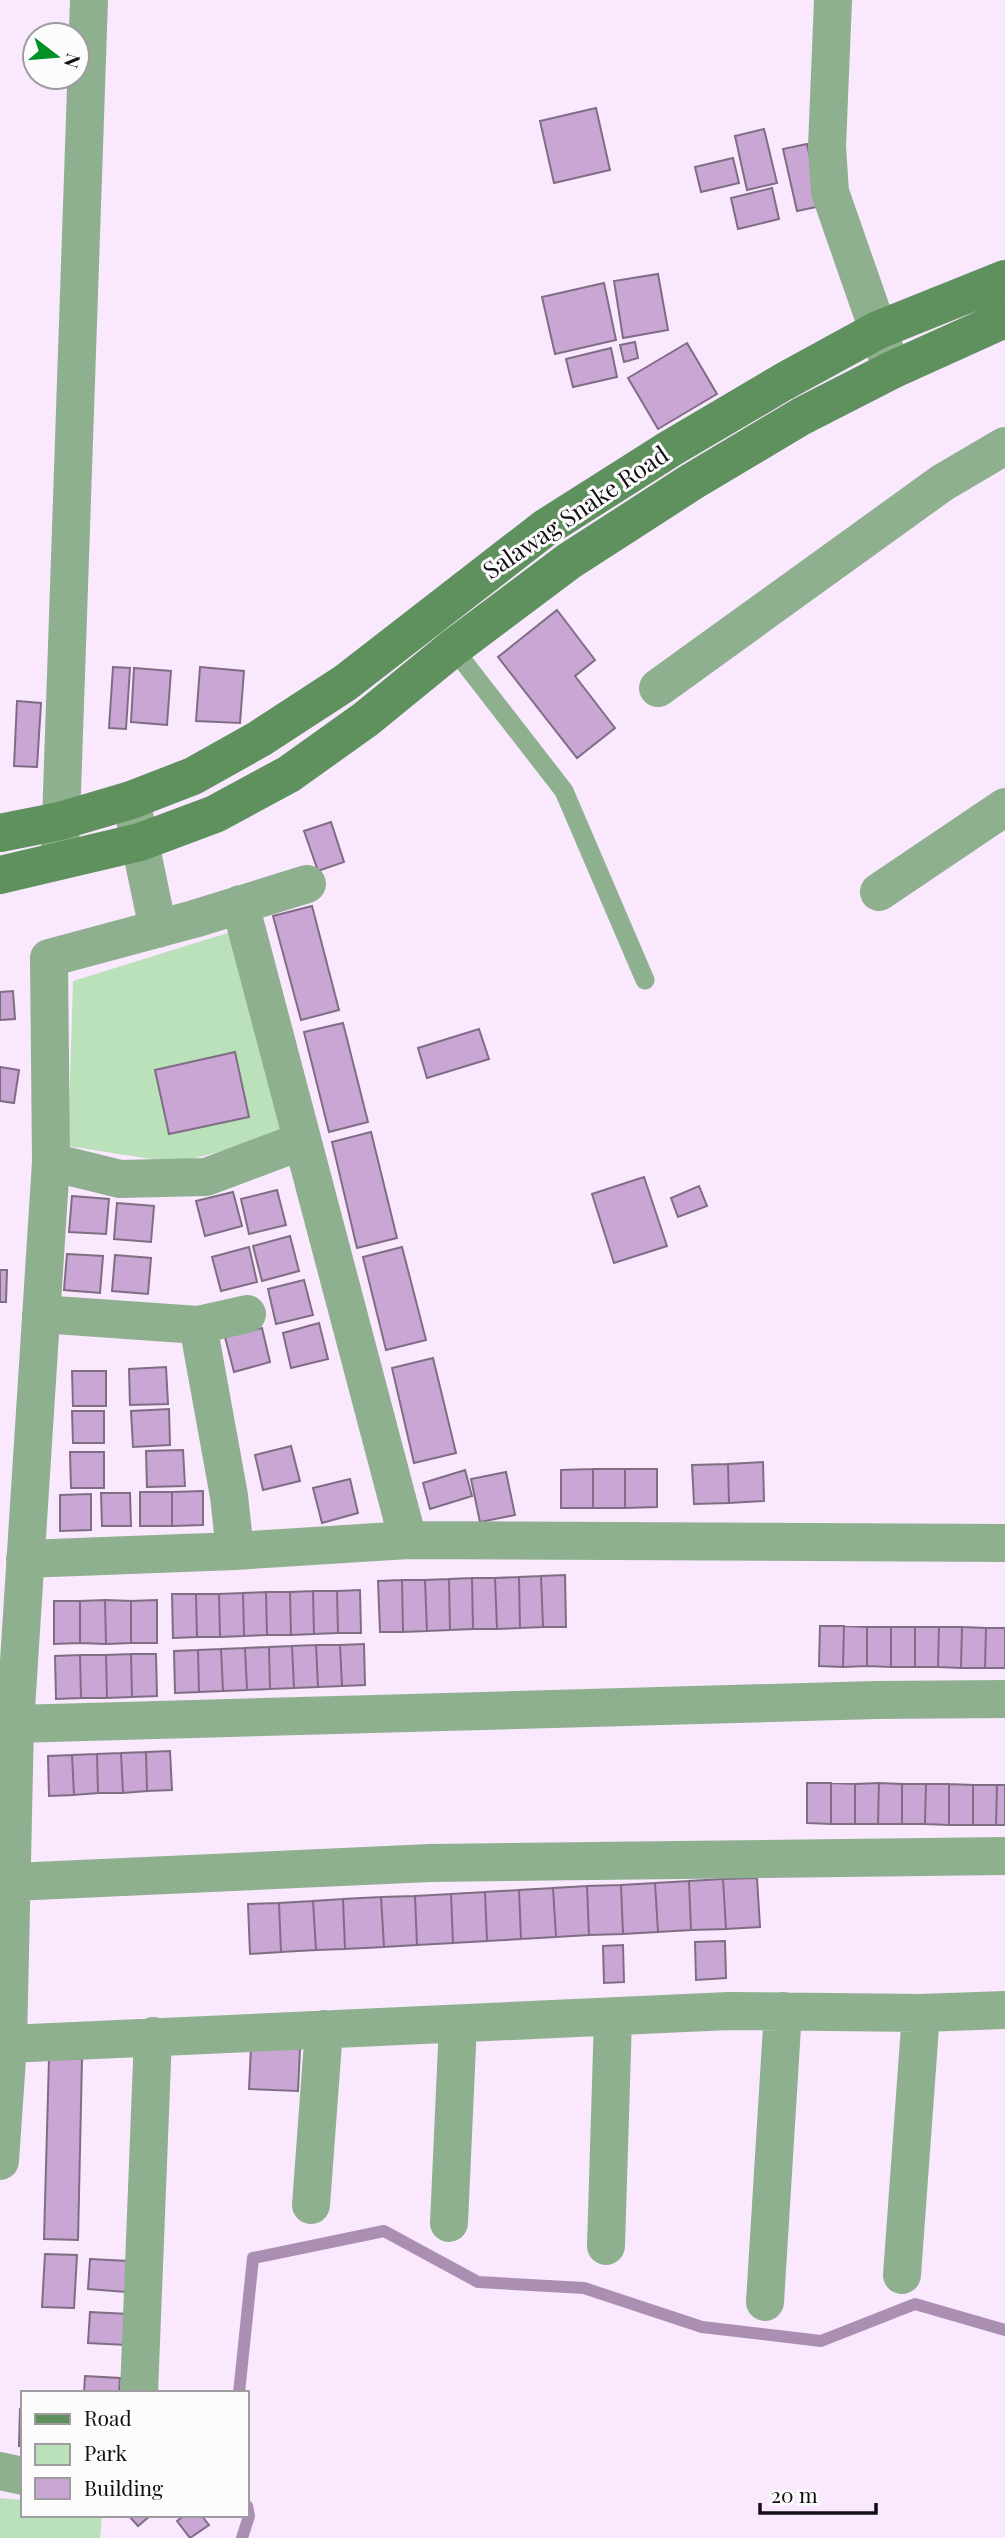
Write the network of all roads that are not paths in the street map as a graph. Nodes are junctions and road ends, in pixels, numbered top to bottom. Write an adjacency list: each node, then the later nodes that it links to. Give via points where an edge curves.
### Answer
1 (89, 0): 12 (street)
2 (832, 0): 5 (street, via 830,192)
3 (1005, 279): 5 (main road, Salawag Snake Road)
4 (1005, 319): 6 (main road, Salawag Snake Road)
5 (878, 330): 6 (street); 10 (main road, Salawag Snake Road, via 772,388 545,528 345,683 259,739 193,776)
6 (892, 370): 8 (main road, Salawag Snake Road, via 802,416 693,481 569,561)
7 (1005, 446): 9 (street, via 942,483)
8 (453, 648): 14 (main road, Salawag Snake Road, via 289,774 215,814); 21 (lane, via 564,791)
9 (658, 688)
10 (131, 800): 12 (main road, Salawag Snake Road); 14 (street)
11 (1005, 807): 18 (street)
12 (60, 821): 13 (main road, Salawag Snake Road); 15 (street)
13 (0, 834)
14 (140, 842): 15 (main road, Salawag Snake Road); 20 (street)
15 (60, 861): 16 (main road, Salawag Snake Road)
16 (0, 875)
17 (307, 884): 19 (street)
18 (879, 892)
19 (240, 904): 20 (street); 22 (street)
20 (158, 929): 23 (street, via 50,958)
21 (645, 980)
22 (302, 1141): 23 (street, via 206,1177 120,1179); 27 (street)
23 (51, 1162): 24 (street)
24 (41, 1314): 26 (street); 30 (street)
25 (247, 1314): 26 (street)
26 (198, 1325): 29 (street)
27 (408, 1540): 28 (street); 29 (street)
28 (1005, 1544)
29 (235, 1551): 30 (street)
30 (25, 1559): 32 (street)
31 (1005, 1699): 32 (street)
32 (15, 1724): 34 (street)
33 (1005, 1856): 34 (street, via 430,1863)
34 (13, 1882): 42 (street)
35 (783, 2011): 37 (street); 38 (street); 48 (street)
36 (1005, 2011): 37 (street)
37 (922, 2012): 47 (street)
38 (613, 2018): 39 (street); 46 (street)
39 (458, 2024): 40 (street); 45 (street)
40 (324, 2029): 41 (street); 44 (street)
41 (153, 2036): 42 (street); 49 (street)
42 (8, 2044): 43 (street)
43 (0, 2161)
44 (311, 2205)
45 (449, 2223)
46 (606, 2246)
47 (902, 2276)
48 (765, 2302)
49 (139, 2391)
50 (0, 2471): 51 (street)
51 (21, 2476)

